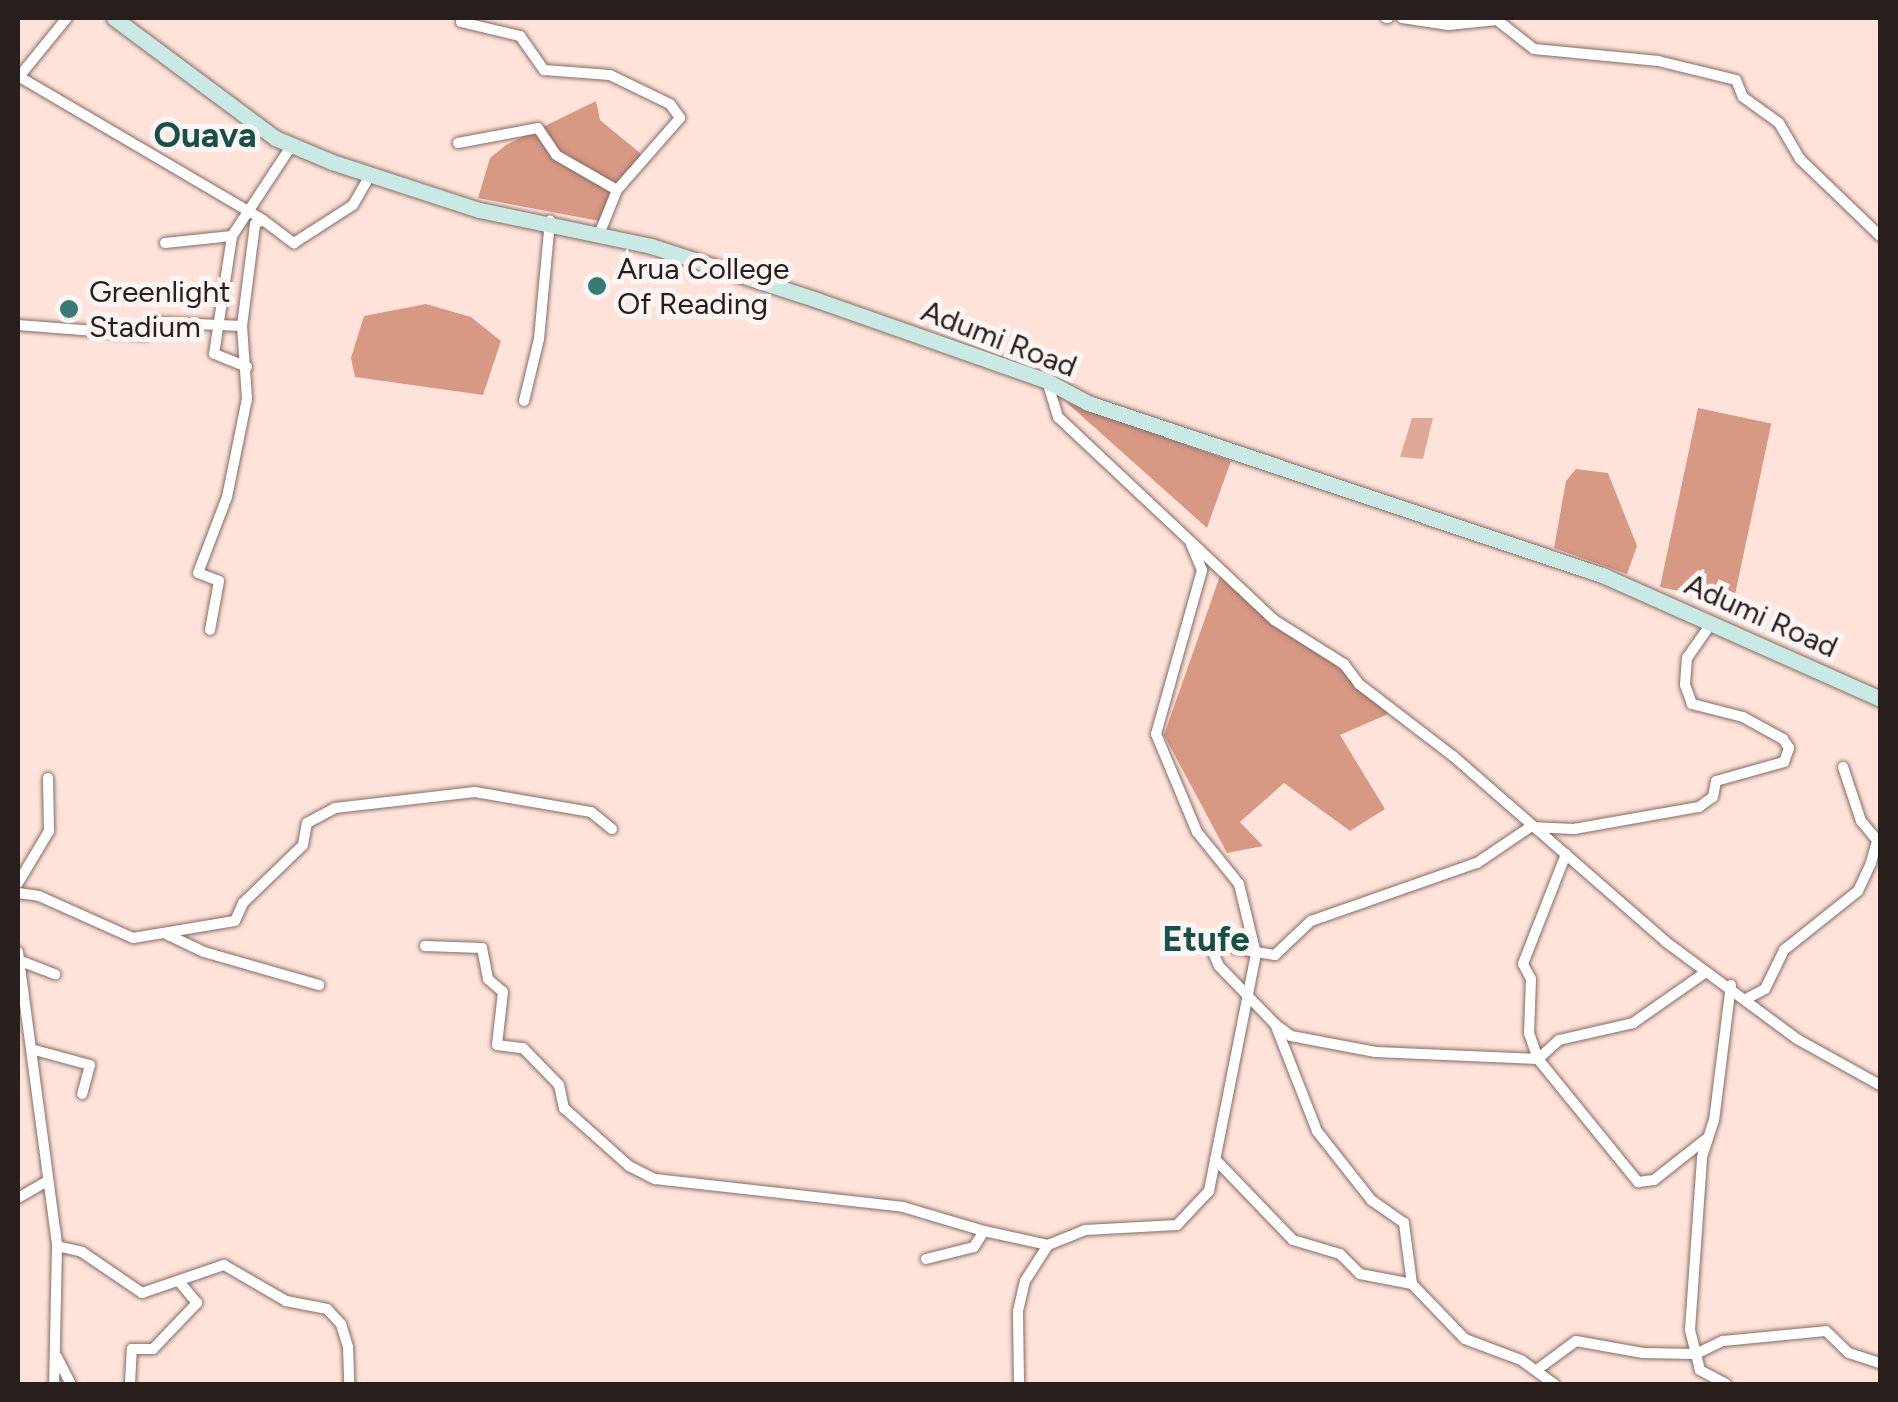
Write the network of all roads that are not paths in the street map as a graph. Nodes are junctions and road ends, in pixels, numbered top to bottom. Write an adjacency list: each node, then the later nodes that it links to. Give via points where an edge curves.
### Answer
1 (67, 18): 5 (street)
2 (114, 18): 7 (main road, Adumi Road)
3 (1402, 18): 15 (street, via 1448,25 1498,20 1534,49 1658,60 1736,80 1743,96 1779,122 1800,159)
4 (460, 22): 9 (street, via 520,36 544,70 610,75 670,104 680,118 675,130)
5 (18, 77): 10 (street)
6 (458, 143): 9 (street, via 538,128 556,155)
7 (292, 144): 8 (main road, Adumi Road); 10 (street)
8 (370, 176): 11 (street, via 352,205 294,244); 12 (main road, Adumi Road, via 479,210)
9 (617, 190): 13 (street)
10 (247, 210): 11 (street); 14 (street)
11 (262, 220): 19 (street, via 256,224)
12 (550, 220): 13 (main road, Adumi Road); 22 (street, via 539,339)
13 (600, 232): 21 (main road, Adumi Road)
14 (232, 236): 16 (street); 18 (street)
15 (1880, 236)
16 (165, 243)
17 (18, 325): 18 (street, via 146,335 150,322)
18 (215, 325): 19 (street); 20 (street, via 214,354)
19 (242, 326): 20 (street)
20 (247, 368): 25 (street, via 227,496 198,572 219,581)
21 (1047, 381): 23 (street, via 1058,417); 24 (main road, Adumi Road, via 1088,403 1602,575)
22 (524, 401)
23 (1182, 530): 29 (street, via 1274,620 1344,664 1359,684); 37 (street, via 1202,570 1156,734 1197,832 1239,884)
24 (1711, 624): 26 (main road, Adumi Road); 29 (street, via 1688,658 1685,685 1692,704 1742,717 1783,739 1790,748 1784,762 1716,781 1713,797 1699,807 1574,829)
25 (210, 630)
26 (1880, 700)
27 (1842, 766): 44 (street, via 1856,809 1877,840 1872,863 1858,891 1784,950 1765,990)
28 (48, 778): 32 (street, via 49,831)
29 (1530, 827): 31 (street); 37 (street, via 1477,864 1311,921 1290,947)
30 (612, 828): 34 (street, via 591,812 474,792 335,808 308,823 303,844 243,903 235,921)
31 (1566, 854): 39 (street); 49 (street, via 1523,964 1532,979 1528,1033)
32 (18, 883)
33 (18, 893): 34 (street, via 40,896 133,938)
34 (163, 932): 42 (street, via 204,952)
35 (425, 946): 56 (street, via 482,948 488,979 502,992 497,1046 523,1048 559,1085 564,1108 656,1180 903,1207)
36 (18, 952): 38 (street)
37 (1256, 954): 43 (street); 43 (street, via 1209,944)
38 (18, 960): 40 (street); 46 (street)
39 (1706, 972): 41 (street); 49 (street, via 1633,1023 1559,1040)
40 (55, 974)
41 (1731, 985): 44 (street); 52 (street)
42 (319, 986)
43 (1248, 997): 45 (street); 53 (street)
44 (1748, 998): 50 (street, via 1797,1039)
45 (1275, 1024): 49 (street, via 1290,1036 1376,1052); 61 (street, via 1317,1130 1372,1202 1404,1223)
46 (28, 1032): 47 (street); 48 (street)
47 (18, 1041)
48 (30, 1049): 51 (street, via 90,1065); 54 (street)
49 (1538, 1060): 52 (street, via 1638,1182 1654,1180)
50 (1880, 1086)
51 (82, 1094)
52 (1706, 1139): 62 (street, via 1692,1273)
53 (1215, 1159): 57 (street, via 1209,1192 1177,1225 1086,1230); 61 (street, via 1292,1240 1340,1254 1360,1274)
54 (47, 1181): 55 (street); 58 (street)
55 (18, 1198)
56 (984, 1231): 57 (street); 59 (street, via 974,1247)
57 (1048, 1245): 70 (street, via 1025,1282 1018,1311)
58 (57, 1246): 60 (street, via 82,1252 142,1294); 63 (street)
59 (926, 1259)
60 (180, 1284): 68 (street, via 197,1303 153,1348 132,1348); 69 (street, via 224,1265 286,1301 327,1309 348,1347)
61 (1412, 1284): 65 (street, via 1465,1339)
62 (1696, 1354): 64 (street, via 1723,1341 1826,1331 1848,1352); 65 (street, via 1576,1341); 72 (street, via 1700,1370)
63 (57, 1357): 66 (street); 67 (street)
64 (1880, 1362)
65 (1538, 1369): 71 (street)
66 (54, 1384)
67 (71, 1384)
68 (130, 1384)
69 (349, 1384)
70 (1019, 1384)
71 (1554, 1384)
72 (1726, 1384)

